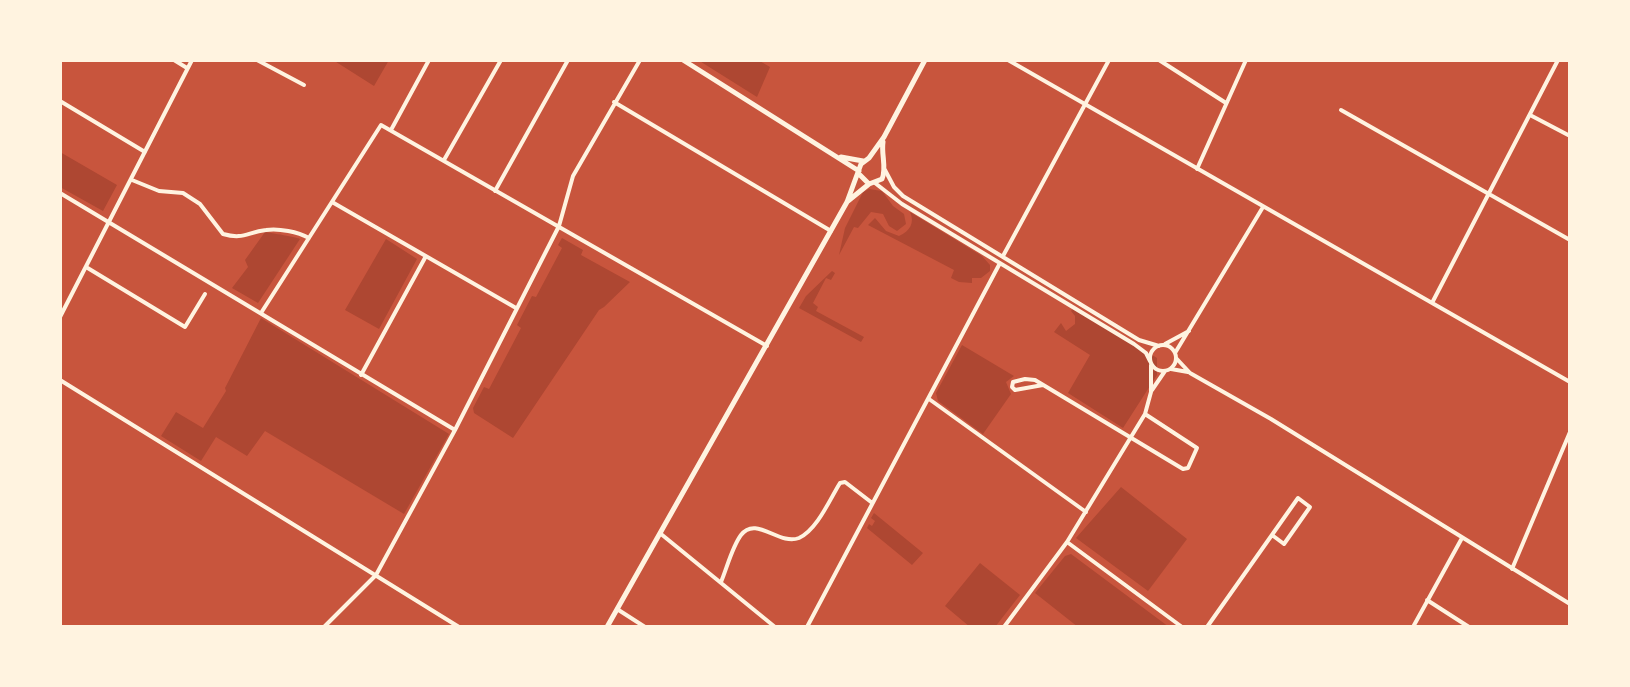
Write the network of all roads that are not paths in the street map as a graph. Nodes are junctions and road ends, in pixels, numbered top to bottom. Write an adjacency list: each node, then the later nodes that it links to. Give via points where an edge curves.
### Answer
1 (174, 60): 17 (street)
2 (192, 60): 17 (street)
3 (257, 60): 18 (street)
4 (429, 60): 25 (street)
5 (501, 60): 30 (street)
6 (568, 60): 37 (street)
7 (640, 60): 20 (street)
8 (683, 60): 29 (street)
9 (925, 60): 27 (street)
10 (1008, 60): 16 (street)
11 (1023, 60): 16 (street)
12 (1109, 60): 22 (street)
13 (1159, 60): 21 (street)
14 (1246, 60): 21 (street)
15 (1558, 60): 24 (street)
16 (1019, 67): 22 (street)
17 (187, 68): 28 (street)
18 (304, 85)
19 (60, 101): 28 (street)
20 (614, 102): 44 (street, via 573,176); 45 (street)
21 (1226, 103): 33 (street)
22 (1085, 106): 33 (street); 49 (street)
23 (1341, 110): 39 (street)
24 (1530, 115): 26 (street); 39 (street)
25 (391, 130): 30 (street); 40 (street, via 381,125)
26 (1570, 136)
27 (884, 137): 31 (street); 32 (street)
28 (145, 152): 35 (street)
29 (837, 156): 31 (street); 34 (street)
30 (444, 160): 37 (street)
31 (866, 160): 32 (street, via 877,159); 34 (street)
32 (884, 166): 36 (street, via 884,176); 49 (street, via 903,196)
33 (1197, 169): 42 (street)
34 (859, 173): 36 (street); 41 (street)
35 (132, 180): 43 (street); 46 (street, via 183,193 200,204 223,234 242,237 269,229)
36 (872, 184): 41 (street); 50 (street)
37 (495, 191): 44 (street)
38 (60, 193): 43 (street)
39 (1488, 194): 47 (street); 53 (street)
40 (332, 202): 46 (street); 48 (street)
41 (847, 202): 45 (street)
42 (1263, 207): 53 (street); 57 (street)
43 (110, 222): 51 (street); 55 (street)
44 (559, 226): 54 (street); 58 (street)
45 (831, 231): 58 (street)
46 (309, 238): 55 (street)
47 (1570, 240)
48 (426, 256): 54 (street); 64 (street)
49 (1003, 256): 59 (street, via 1139,340)
50 (1000, 263): 61 (street, via 1134,344); 69 (street)
51 (86, 267): 52 (street, via 185,327); 56 (street)
52 (205, 294)
53 (1432, 303): 66 (street)
54 (516, 308): 71 (street)
55 (261, 313): 64 (street)
56 (60, 317)
57 (1191, 330): 59 (street); 60 (street)
58 (767, 346): 76 (street)
59 (1162, 346): 60 (street); 61 (street, via 1153,350)
60 (1175, 356): 62 (street); 63 (street)
61 (1150, 363): 62 (street); 68 (street)
62 (1168, 370): 63 (street); 68 (street)
63 (1190, 373): 78 (street)
64 (361, 375): 71 (street)
65 (60, 380): 81 (street)
66 (1570, 382)
67 (1043, 385): 67 (street, via 1025,379 1012,387 1021,390); 73 (street)
68 (1151, 392): 70 (street)
69 (929, 399): 74 (street); 75 (street)
70 (1145, 414): 73 (street); 73 (street, via 1197,448 1188,468)
71 (455, 430): 81 (street)
72 (1570, 432): 80 (street)
73 (1131, 437): 75 (street)
74 (872, 502): 82 (street, via 840,483 798,538 785,540 749,529 741,535); 91 (street)
75 (1086, 512): 79 (street)
76 (661, 534): 82 (street); 85 (street)
77 (1272, 535): 77 (street, via 1284,544 1310,507 1298,498); 94 (street)
78 (1462, 538): 80 (street); 83 (street)
79 (1067, 542): 92 (street); 93 (street)
80 (1512, 569): 84 (street)
81 (376, 575): 86 (street); 87 (street)
82 (721, 582): 90 (street)
83 (1427, 600): 95 (street); 96 (street)
84 (1570, 604)
85 (617, 609): 88 (street); 89 (street)
86 (324, 627)
87 (459, 627)
88 (607, 627)
89 (645, 627)
90 (775, 627)
91 (807, 627)
92 (1004, 627)
93 (1182, 627)
94 (1207, 627)
95 (1413, 627)
96 (1469, 627)

